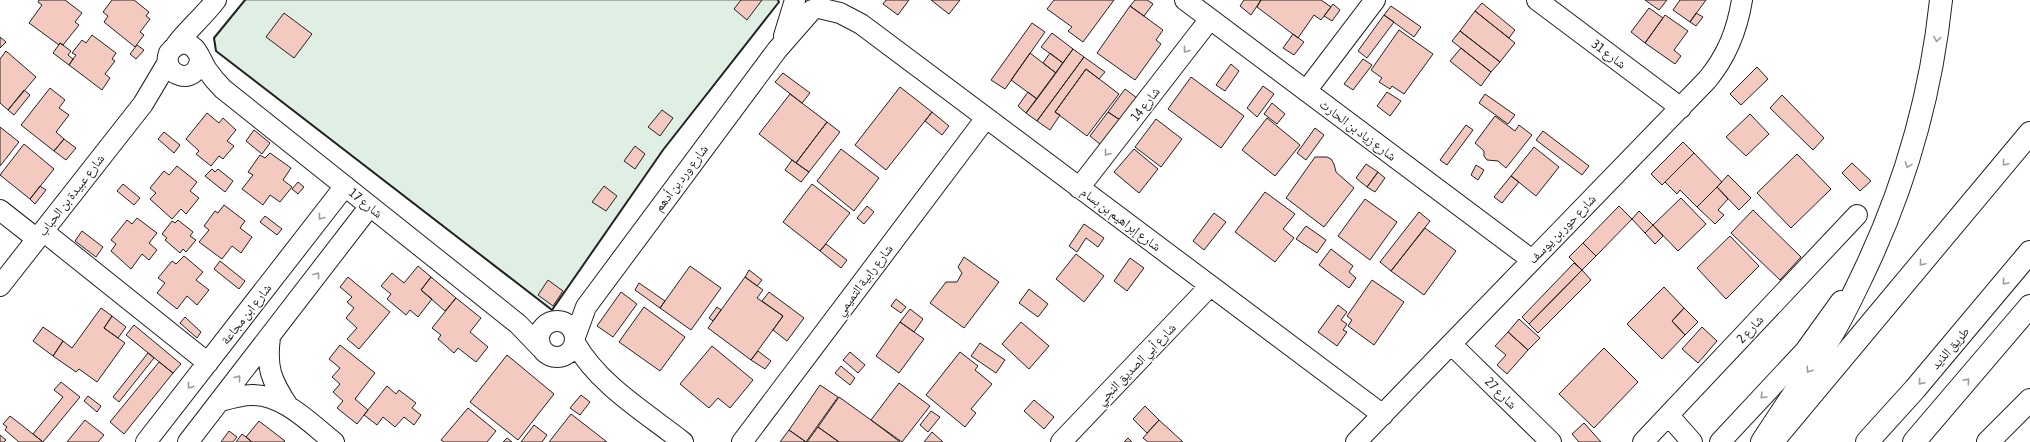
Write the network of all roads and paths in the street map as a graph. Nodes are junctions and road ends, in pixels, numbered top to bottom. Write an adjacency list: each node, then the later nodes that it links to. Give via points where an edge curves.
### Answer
1 (794, 0): 9 (street, شارع إبراهيم بن بسام, via 799,6); 12 (street, شارع ورد بن أدهم, via 789,23)
2 (840, 0): 11 (street, شارع إبراهيم بن بسام)
3 (1185, 0): 10 (street, شارع زياد بن الحارث)
4 (1375, 0): 17 (street)
5 (1537, 0): 19 (street, شارع 31)
6 (1742, 0): 19 (street, شارع حور بن يوسف, via 1738,25 1726,54 1707,80)
7 (1941, 0): 29 (main road, one-way to 29, via 1937,40 1912,153)
8 (211, 6): 13 (street, شارع عبيدة بن الحباب, via 190,28); 14 (street, شارع عبيدة بن الحباب, via 200,32)
9 (819, 6): 11 (street, شارع إبراهيم بن بسام); 12 (street, شارع ورد بن أدهم)
10 (1210, 19): 17 (street, شارع زياد بن الحارث); 23 (street, شارع 14, one-way to 23)
11 (861, 24): 20 (street, شارع إبراهيم بن بسام)
12 (777, 50): 34 (street, شارع ورد بن أدهم)
13 (172, 54): 14 (street, via 186,44); 15 (street, via 172,71); 18 (street, شارع عبيدة بن الحباب)
14 (200, 55): 15 (street, via 200,64 195,72); 16 (street, شارع 17)
15 (184, 76): 16 (street, شارع 17, via 205,80); 18 (street, شارع عبيدة بن الحباب)
16 (223, 89): 22 (street, شارع 17)
17 (1306, 91): 30 (street, شارع زياد بن الحارث)
18 (143, 104): 27 (street, شارع عبيدة بن الحباب)
19 (1681, 108): 30 (street, شارع حور بن يوسف)
20 (986, 118): 23 (street, شارع إبراهيم بن بسام); 55 (street, شارع رابية التميمي)
21 (2030, 133): 63 (main road, one-way to 63)
22 (345, 186): 24 (street, شارع 17); 42 (street, شارع ابن مجاعة, one-way to 42)
23 (1079, 188): 32 (street, شارع إبراهيم بن بسام)
24 (370, 206): 35 (street, شارع 17); 37 (street, one-way to 24)
25 (0, 210): 27 (street)
26 (1857, 215): 49 (street, شارع 2)
27 (40, 235): 31 (street, شارع عبيدة بن الحباب); 42 (street)
28 (2030, 252): 64 (main road, طريق الذيد, one-way to 64)
29 (1872, 255): 61 (street, one-way to 61, via 1805,351); 62 (main road, one-way to 62, via 1829,340)
30 (1532, 260): 39 (street, شارع حور بن يوسف)
31 (0, 286)
32 (1210, 286): 48 (street, شارع إبراهيم بن بسام); 56 (street, شارع أبي الصديق النجي)
33 (2030, 306): 65 (main road, one-way to 33)
34 (586, 307): 36 (street, شارع ورد بن أدهم); 38 (street, شارع ورد بن أدهم)
35 (509, 317): 36 (street, شارع 17, via 528,322); 40 (street, شارع 17)
36 (555, 322): 38 (street, via 571,327); 40 (street, via 540,332)
37 (270, 337): 45 (street, one-way to 37); 46 (street, via 270,371 275,386)
38 (575, 340): 41 (street, via 569,353); 43 (street, via 585,360)
39 (1451, 344): 48 (street, شارع حور بن يوسف); 58 (street, شارع 27)
40 (541, 348): 41 (street, via 548,355)
41 (559, 357): 43 (street)
42 (208, 363): 51 (street, شارع ابن مجاعة, one-way to 51)
43 (598, 375): 54 (street)
44 (2030, 400): 50 (main road)
45 (221, 401): 46 (street, via 258,395); 52 (street)
46 (288, 406): 53 (street)
47 (2030, 407): 50 (main road)
48 (1382, 415): 57 (street, شارع حور بن يوسف)
49 (1669, 416): 59 (street, شارع 2); 60 (street)
50 (2007, 424): 66 (main road)
51 (146, 442)
52 (188, 442)
53 (334, 442)
54 (683, 442)
55 (742, 442)
56 (1061, 442)
57 (1356, 442)
58 (1551, 442)
59 (1643, 442)
60 (1692, 442)
61 (1720, 442)
62 (1762, 442)
63 (1772, 442)
64 (1867, 442)
65 (1914, 442)
66 (1988, 442)

